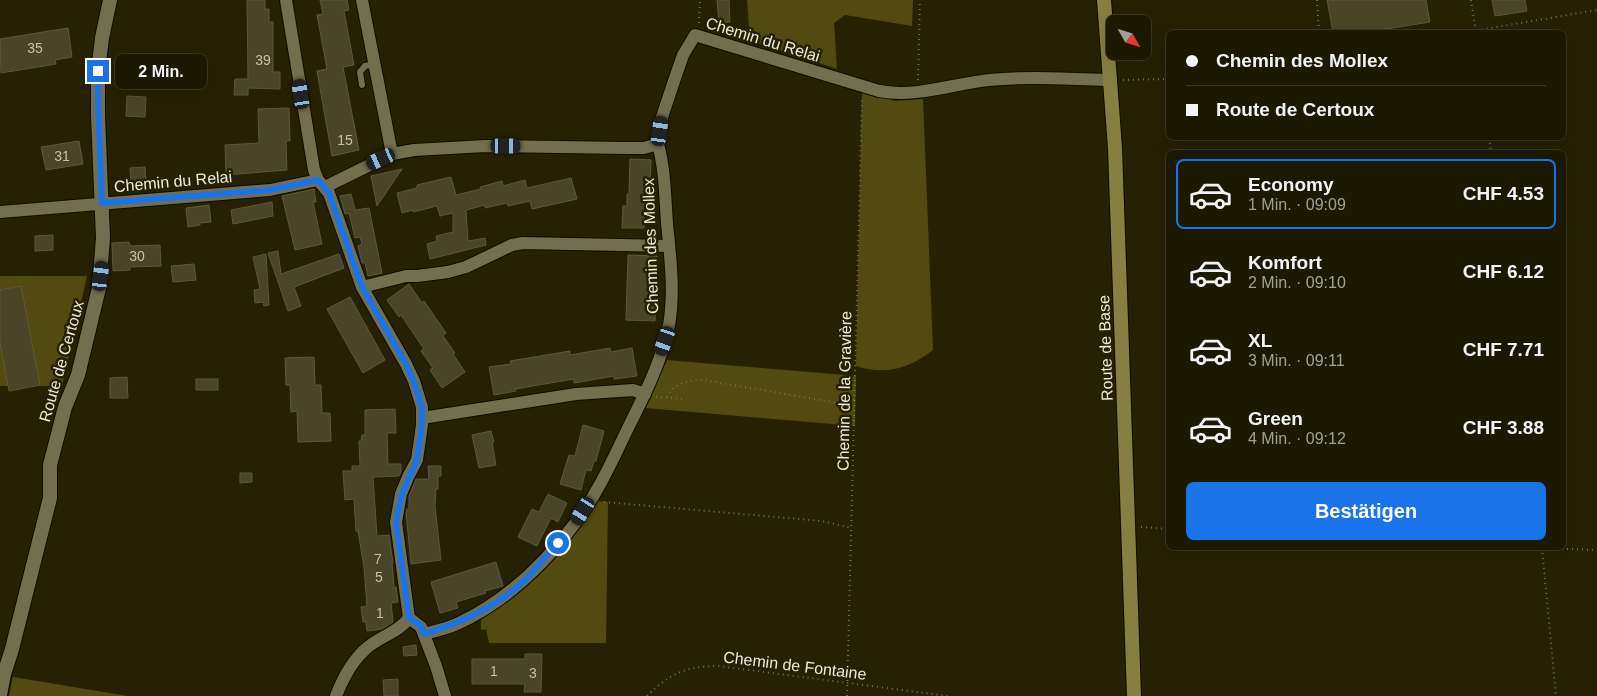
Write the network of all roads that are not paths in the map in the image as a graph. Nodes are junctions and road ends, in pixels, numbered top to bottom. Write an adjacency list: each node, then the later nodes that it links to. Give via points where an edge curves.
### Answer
1 (110, 0): 11 (street, Route de Certoux, via 98,71)
2 (286, 0): 10 (street, via 314,170)
3 (362, 0): 5 (street)
4 (1104, 0): 6 (main road, Route de Base)
5 (375, 64): 7 (lane, via 365,66 360,72); 9 (street)
6 (1111, 80): 8 (street, Chemin du Relai, via 991,80 894,94 695,35 683,55 662,117); 22 (main road, Route de Base)
7 (362, 85)
8 (658, 144): 9 (street, Chemin du Relai, via 644,148 486,146); 13 (street, Chemin des Mollex, via 663,160)
9 (392, 154): 10 (street, Chemin du Relai)
10 (322, 184): 11 (street, Chemin du Relai); 14 (street, via 329,193)
11 (102, 203): 12 (street, Chemin du Relai); 19 (street, Route de Certoux, via 103,258 96,300 78,374 65,407 50,465 50,498)
12 (0, 212)
13 (669, 246): 14 (street, via 523,243 448,272 406,276); 15 (street, Chemin des Mollex, via 672,291 669,323)
14 (362, 287): 16 (street, via 406,364 422,407)
15 (645, 394): 16 (street, via 633,390 576,394); 18 (street, Chemin des Mollex, via 590,501 576,522 524,581 510,593 455,625)
16 (422, 418): 17 (street, via 417,460 402,494 396,522)
17 (409, 618): 18 (street, via 421,626); 20 (street, via 404,625 368,646 344,676)
18 (424, 634): 21 (street)
19 (0, 695)
20 (336, 696)
21 (445, 696)
22 (1134, 696)

